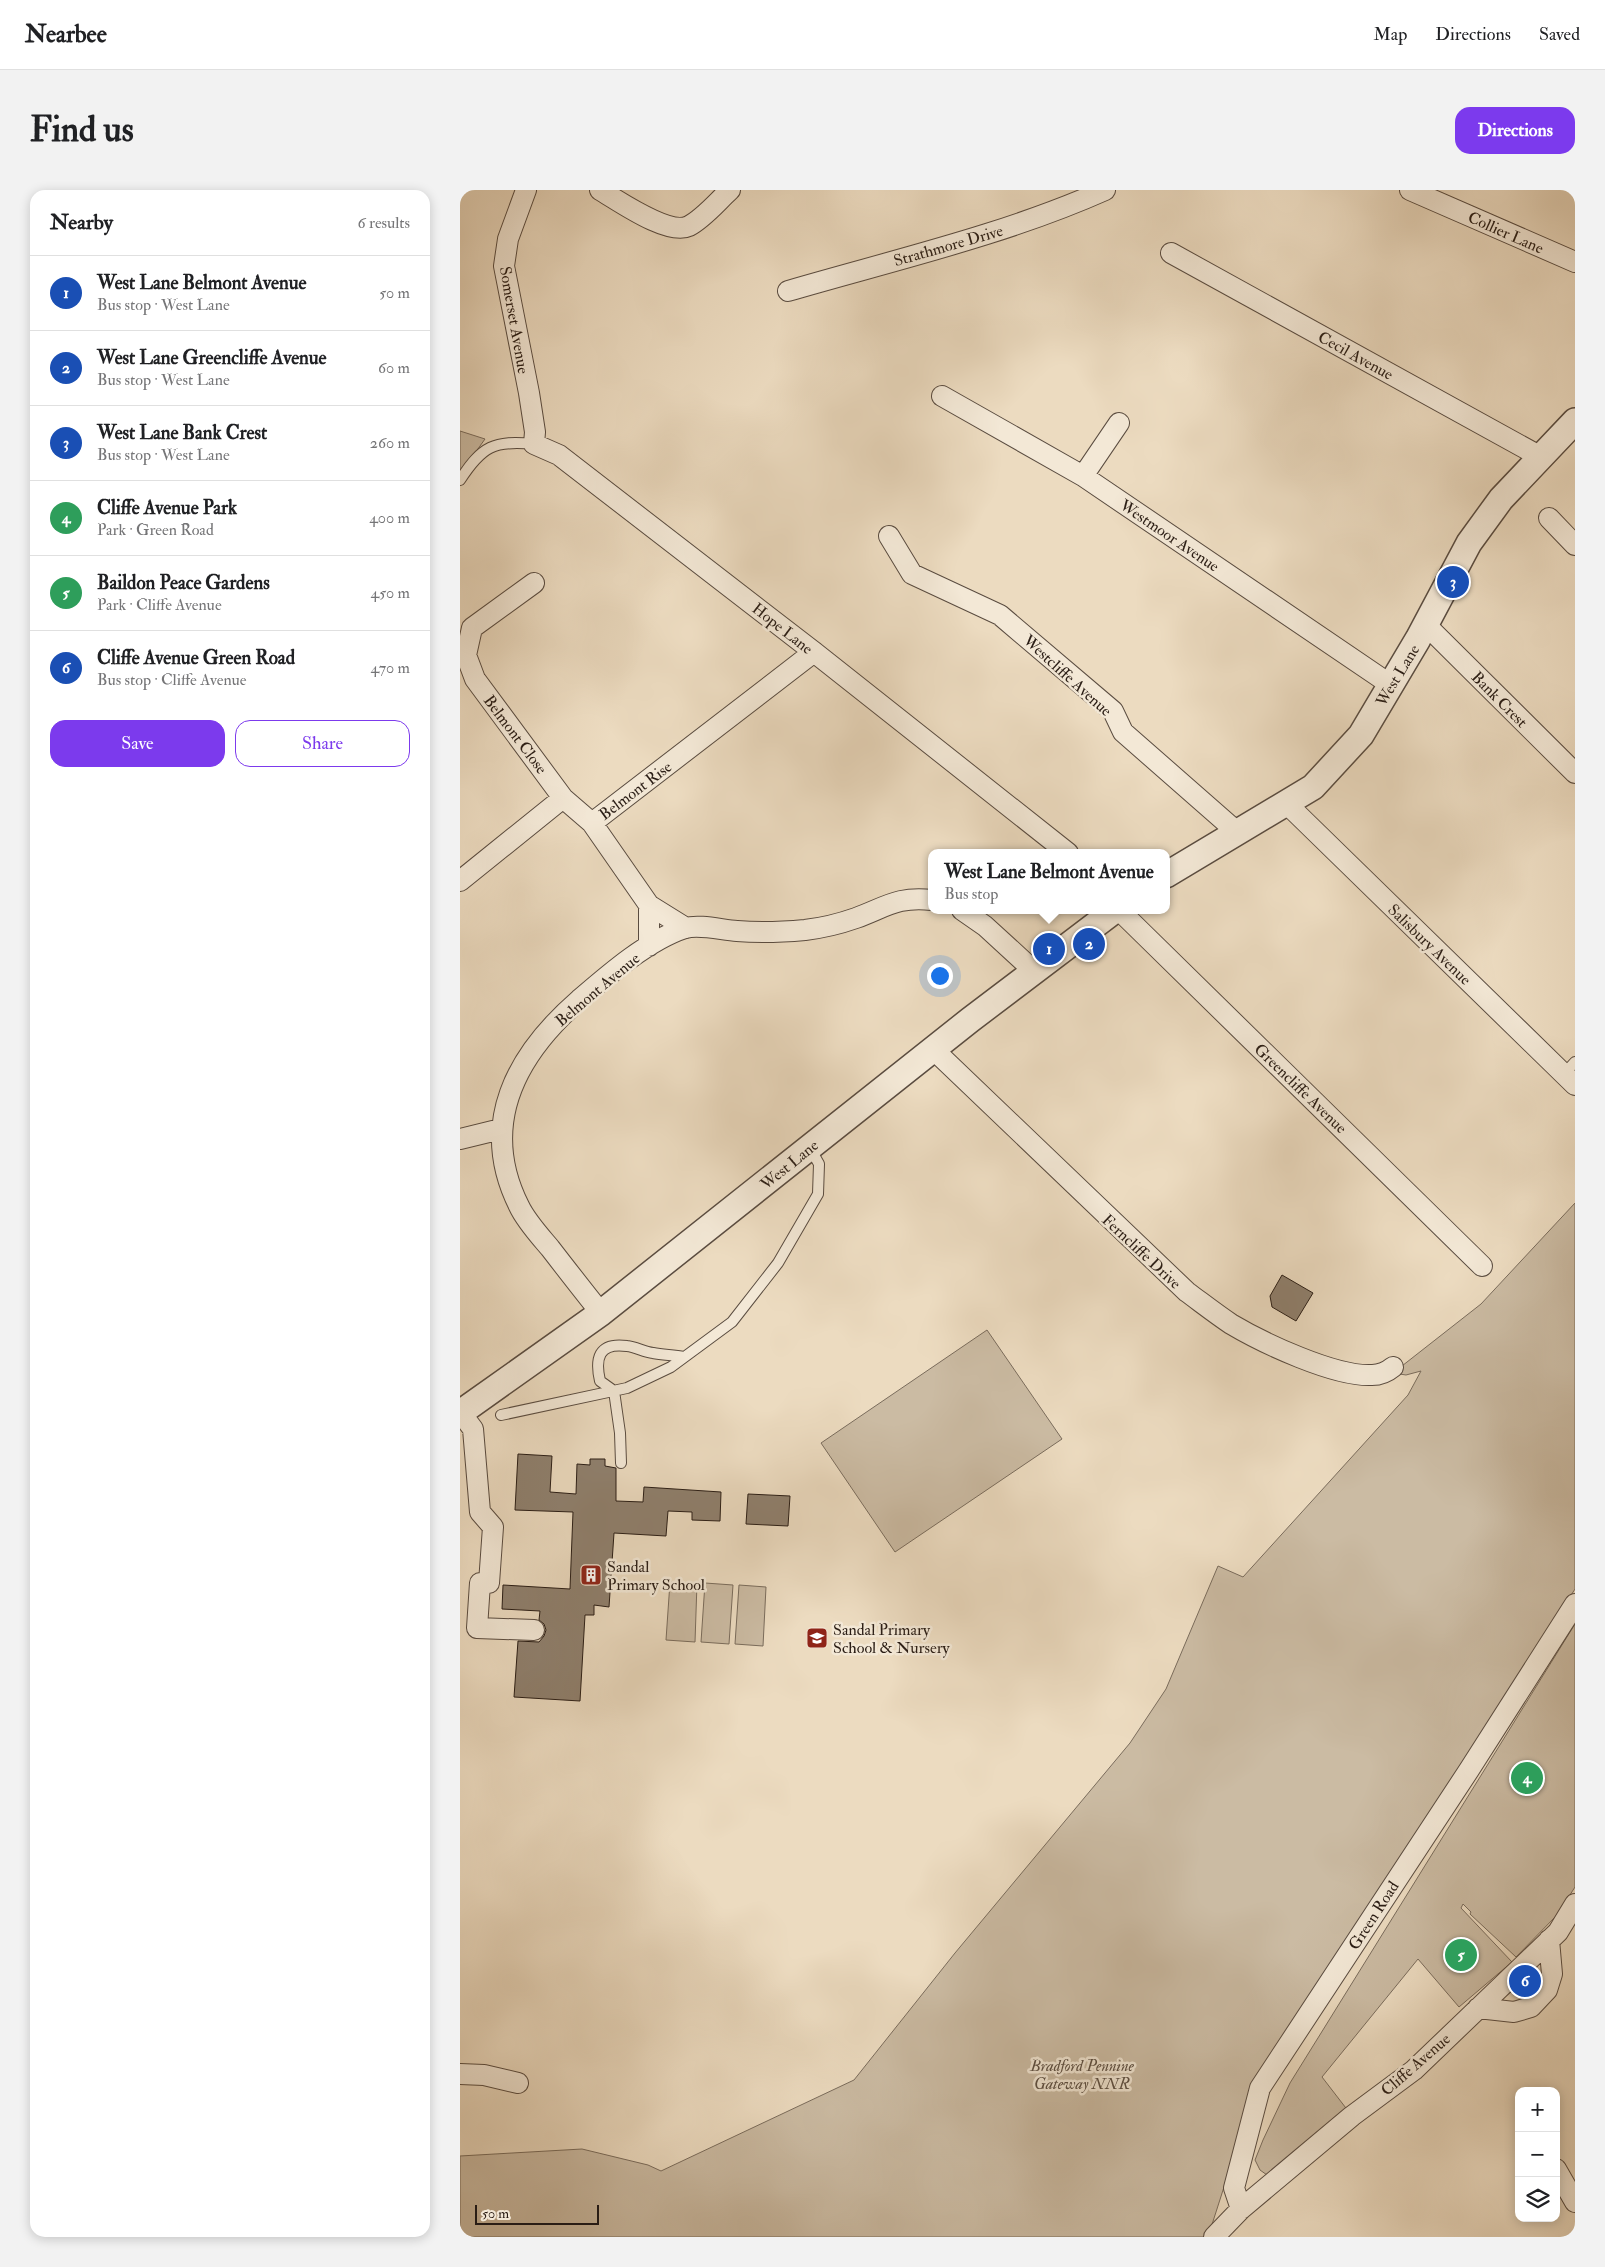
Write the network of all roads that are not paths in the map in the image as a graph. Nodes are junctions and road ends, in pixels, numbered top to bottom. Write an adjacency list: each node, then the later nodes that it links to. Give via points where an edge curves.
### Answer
1 (526, 190): 12 (street, Somerset Avenue, via 508,239 504,279 529,393)
2 (600, 190): 3 (street, via 662,225 676,228 687,227 698,220)
3 (730, 190)
4 (1105, 190): 8 (street, Strathmore Drive, via 1020,224)
5 (1410, 190): 7 (street, Collier Lane)
6 (1171, 253): 13 (street, Cecil Avenue)
7 (1575, 262)
8 (788, 291)
9 (942, 396): 14 (street, Westmoor Avenue)
10 (1575, 421): 13 (street, West Lane)
11 (1119, 423): 14 (street)
12 (534, 444): 15 (lane, via 512,441 491,446 477,456); 21 (street, Hope Lane, via 558,455)
13 (1541, 457): 20 (street, West Lane, via 1501,499 1469,543)
14 (1083, 476): 22 (street, Westmoor Avenue)
15 (460, 480)
16 (1549, 518): 18 (street)
17 (889, 536): 27 (street, Westcliffe Avenue, via 912,574 1000,615 1112,711 1123,732)
18 (1575, 545)
19 (534, 583): 24 (street, Belmont Close, via 472,628 466,655 475,679)
20 (1426, 625): 22 (street, West Lane); 23 (street, Bank Crest)
21 (814, 652): 26 (street, Belmont Rise); 28 (street, Hope Lane)
22 (1391, 685): 25 (street, West Lane, via 1361,735 1312,787)
23 (1575, 774)
24 (563, 798): 26 (street, Belmont Rise); 30 (street)
25 (1286, 803): 27 (street, West Lane); 40 (street, Salisbury Avenue)
26 (592, 823): 32 (street)
27 (1237, 832): 29 (street, West Lane)
28 (1063, 849)
29 (1170, 873)
30 (460, 881)
31 (928, 900): 36 (street, Belmont Avenue, via 900,900 843,922 800,930 744,932)
32 (649, 905): 36 (street); 37 (street)
33 (968, 914): 38 (street)
34 (1110, 914): 38 (street, West Lane)
35 (1123, 914): 44 (street, Greencliffe Avenue)
36 (686, 928): 37 (street, Belmont Avenue)
37 (649, 946): 41 (street, Belmont Avenue, via 592,989 545,1034 515,1080 506,1102)
38 (1034, 970): 39 (street, West Lane)
39 (934, 1050): 43 (street, West Lane); 47 (street, Ferncliffe Drive, via 1187,1292 1230,1323 1261,1341 1330,1368 1371,1376 1385,1373)
40 (1571, 1074)
41 (501, 1129): 42 (street); 45 (street, Belmont Avenue, via 504,1160 519,1207)
42 (460, 1139)
43 (810, 1148): 45 (street, West Lane); 46 (lane, via 819,1164 818,1194 783,1254 732,1322)
44 (1482, 1266)
45 (602, 1313): 49 (street, West Lane)
46 (684, 1357): 48 (lane, via 656,1375); 48 (lane, via 627,1346 605,1348 598,1357 600,1381)
47 (1393, 1367)
48 (614, 1391): 50 (lane); 51 (lane)
49 (461, 1413): 53 (street, via 474,1429 480,1512 493,1527 489,1583 480,1583 477,1628)
50 (501, 1415)
51 (621, 1463)
52 (1575, 1604): 61 (street, Green Road, via 1260,2088 1234,2188)
53 (534, 1630)
54 (1575, 1904): 55 (street, Cliffe Avenue, via 1558,1932)
55 (1549, 1940): 56 (street, Cliffe Avenue); 56 (street, via 1552,1974 1547,1990 1531,2007 1514,2012)
56 (1478, 2008): 61 (street, Cliffe Avenue, via 1414,2070 1352,2116)
57 (460, 2074): 58 (street)
58 (518, 2082)
59 (1560, 2177): 60 (street)
60 (1575, 2202)
61 (1241, 2209): 62 (street)
62 (1214, 2237)

